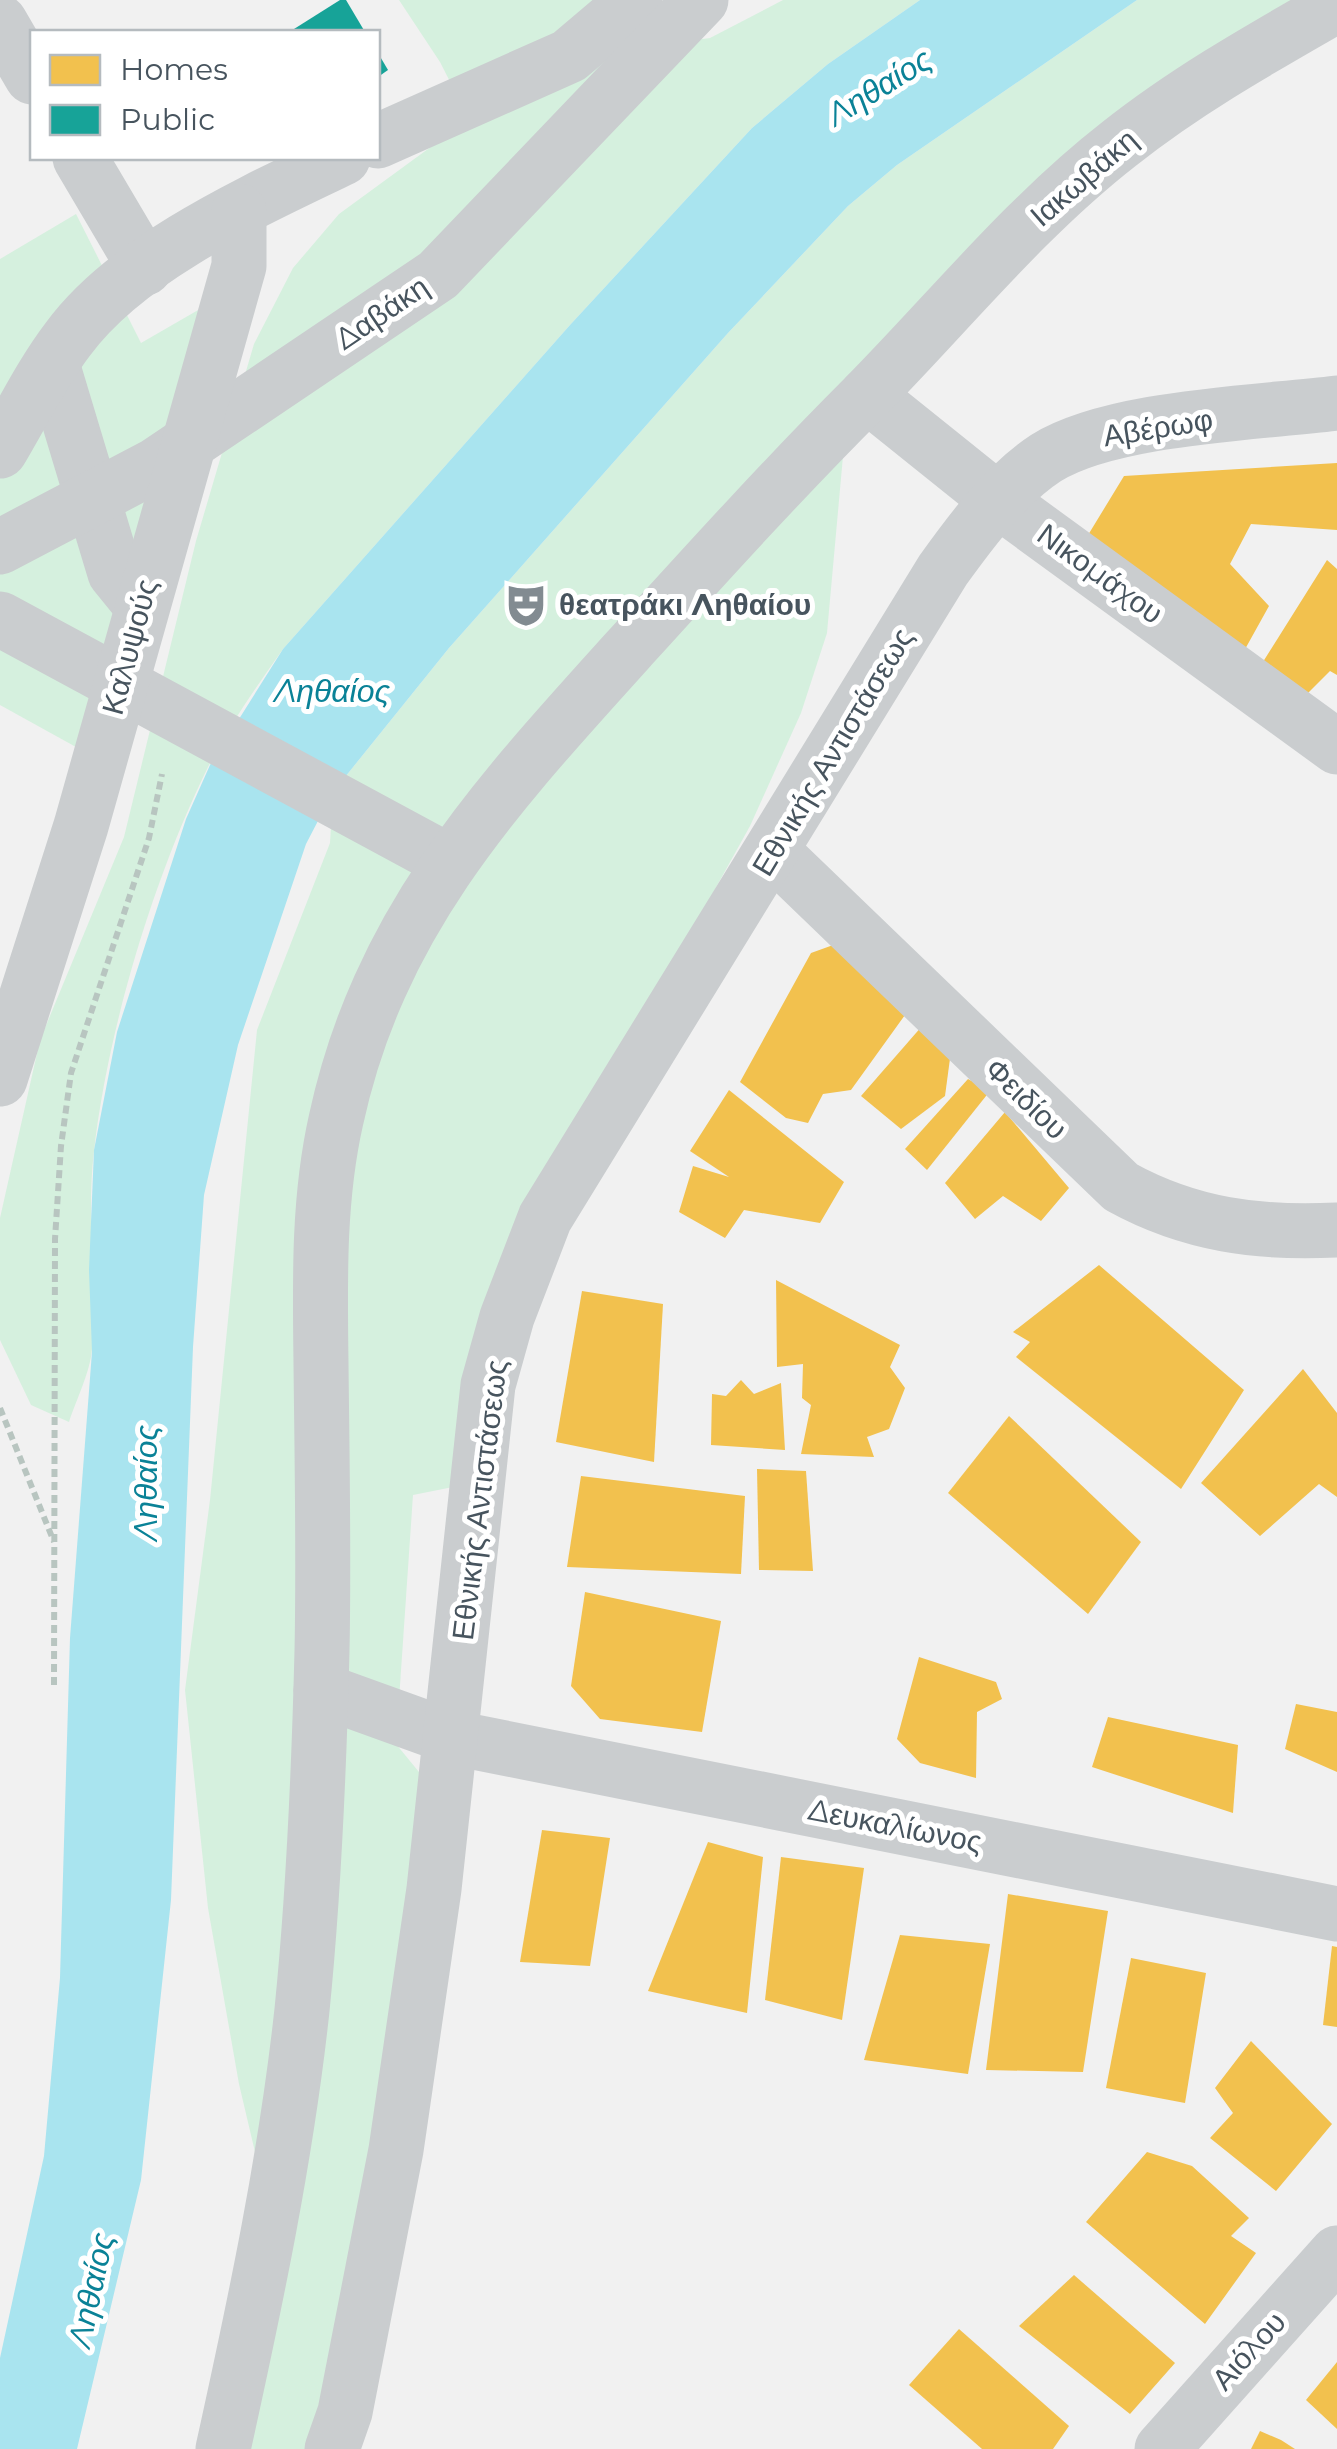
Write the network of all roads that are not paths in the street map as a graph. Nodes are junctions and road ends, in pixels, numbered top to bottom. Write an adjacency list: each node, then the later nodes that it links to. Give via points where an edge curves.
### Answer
1 (635, 0): 6 (street, via 570,56)
2 (701, 0): 14 (street, Δαβάκη, via 438,275)
3 (1337, 5): 12 (street, Ιακωβάκη, via 1229,67 1117,145 1012,241)
4 (0, 22): 5 (street)
5 (30, 73)
6 (380, 140)
7 (81, 160): 10 (street)
8 (339, 160): 9 (street)
9 (239, 211): 10 (street); 14 (street, Καλυψούς, via 238,266)
10 (146, 268): 11 (street, via 88,316)
11 (52, 364): 15 (street); 16 (street)
12 (867, 395): 17 (street, Νικομάχου); 24 (street, Ιακωβάκη, via 778,483 521,766)
13 (1337, 404): 17 (street, Αβέρωφ, via 1114,430 1043,460)
14 (184, 446): 16 (street, Δαβάκη); 19 (street, Καλυψούς)
15 (0, 451)
16 (92, 500): 18 (street, Δαβάκη); 19 (street, via 115,573)
17 (999, 500): 22 (street, Νικομάχου); 23 (street, Εθνικής Αντιστάσεως, via 944,570)
18 (0, 547)
19 (141, 605): 21 (street, Καλυψούς)
20 (0, 619): 21 (street)
21 (121, 684): 24 (street); 25 (street, Καλυψούς)
22 (1337, 747)
23 (773, 852): 26 (street, Φειδίου, via 1122,1187 1185,1217 1227,1227); 28 (street, Εθνικής Αντιστάσεως, via 575,1166 546,1218 507,1317 484,1419)
24 (448, 861): 27 (street, Ιακωβάκη, via 368,1010 336,1120 325,1188)
25 (0, 1079)
26 (1337, 1230)
27 (320, 1690): 28 (street, Δευκαλίωνος); 31 (street, Ιακωβάκη, via 301,2016 273,2206)
28 (454, 1738): 29 (street, Δευκαλίωνος); 32 (street, Εθνικής Αντιστάσεως, via 396,2150)
29 (1337, 1914)
30 (1337, 2254): 33 (street, Αιόλου)
31 (223, 2449)
32 (332, 2449)
33 (1162, 2449)

